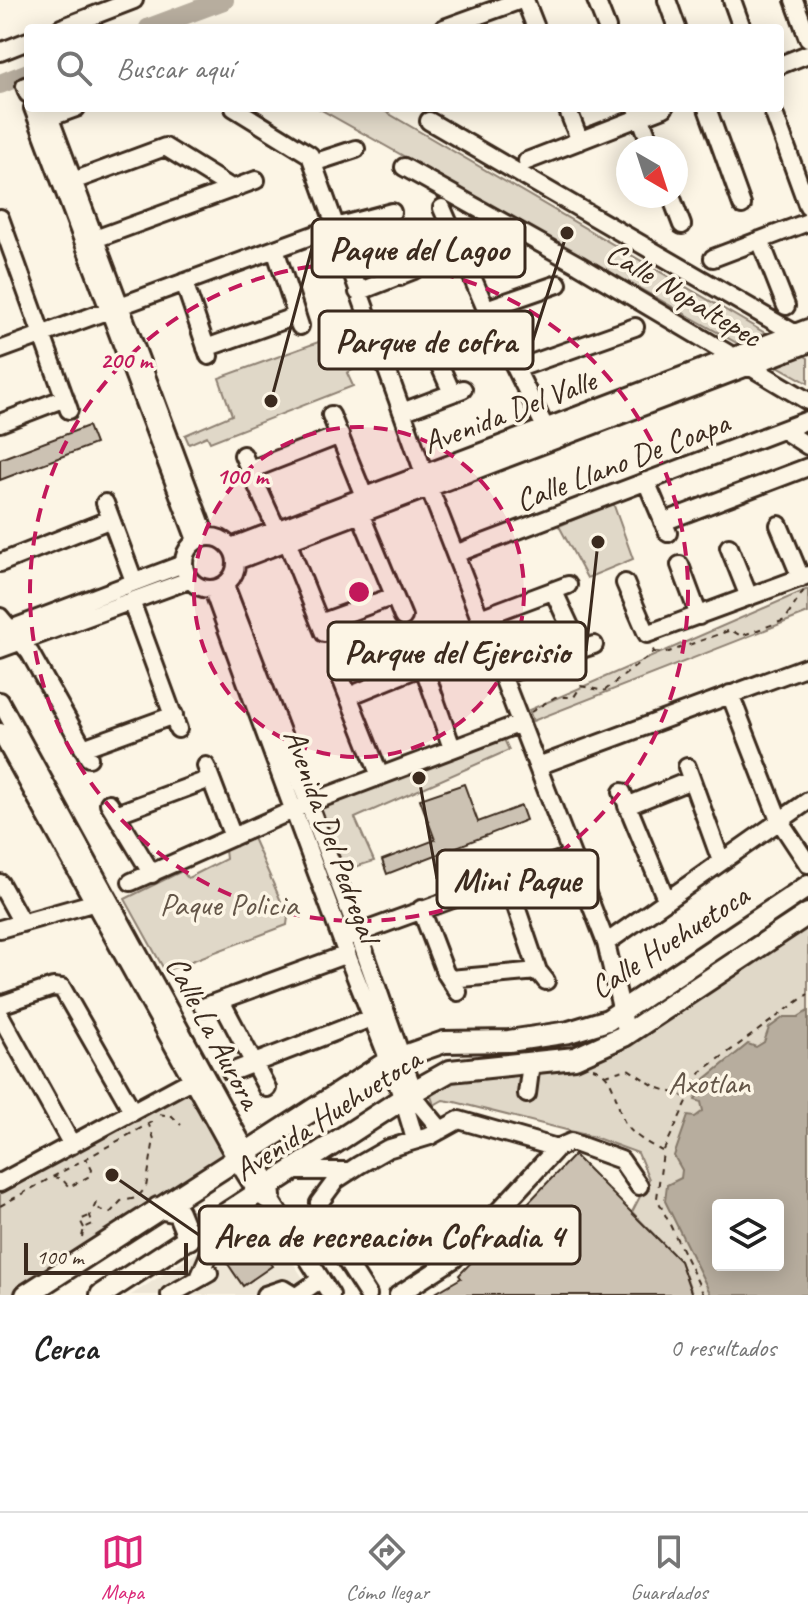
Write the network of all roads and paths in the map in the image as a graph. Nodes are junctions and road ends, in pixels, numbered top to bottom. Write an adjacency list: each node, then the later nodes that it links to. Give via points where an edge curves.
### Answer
1 (134, 0): 7 (street)
2 (523, 0): 8 (street); 9 (street)
3 (596, 0): 10 (street)
4 (667, 0): 11 (street)
5 (732, 0): 12 (street)
6 (794, 0): 13 (street)
7 (71, 24)
8 (455, 24)
9 (534, 24)
10 (605, 24)
11 (676, 24)
12 (741, 24)
13 (808, 38)
14 (24, 43): 15 (street)
15 (0, 52)
16 (808, 54): 17 (street)
17 (784, 63)
18 (240, 112): 29 (street, via 310,155)
19 (569, 112): 26 (street)
20 (639, 112): 25 (street); 26 (street)
21 (708, 112): 34 (street)
22 (773, 112): 35 (street)
23 (42, 114): 32 (street); 54 (street)
24 (429, 121): 58 (street, Calle Nopaltepec)
25 (648, 136)
26 (580, 141): 28 (street)
27 (356, 149): 29 (street)
28 (527, 161)
29 (313, 163): 43 (street)
30 (404, 167): 61 (street, Calle Nopaltepec)
31 (256, 180): 33 (street)
32 (73, 181): 33 (street, via 165,147); 44 (street)
33 (233, 189): 44 (street)
34 (742, 205)
35 (808, 207)
36 (442, 208): 48 (street)
37 (676, 208): 42 (street)
38 (392, 212): 40 (street)
39 (0, 218): 57 (street)
40 (374, 218): 43 (street); 52 (street, via 407,273)
41 (808, 222): 46 (street)
42 (682, 225)
43 (335, 227): 47 (street); 52 (street)
44 (95, 239): 54 (street)
45 (498, 240): 48 (street)
46 (760, 240): 49 (street); 53 (street)
47 (275, 249): 50 (street); 50 (street, via 298,321 208,353)
48 (463, 253): 55 (street)
49 (713, 258)
50 (184, 282): 54 (street)
51 (558, 284): 55 (street)
52 (358, 292): 60 (street)
53 (786, 306)
54 (113, 307): 57 (street); 82 (street)
55 (486, 309): 63 (street)
56 (635, 327): 63 (street)
57 (43, 334): 59 (street); 68 (street, via 67,404)
58 (805, 337): 61 (street, Avenida Del Valle); 62 (street, Avenida Del Valle)
59 (0, 350)
60 (381, 352): 65 (street); 65 (street, via 433,331 457,391)
61 (734, 356): 62 (street, Calle Nopaltepec); 70 (street, Avenida Del Valle)
62 (751, 366): 64 (street, Calle Nopaltepec); 70 (street, Avenida Del Valle)
63 (516, 369): 70 (street)
64 (808, 401)
65 (402, 412): 74 (street)
66 (331, 415): 71 (street)
67 (808, 420): 69 (street, Calle Llano De Coapa)
68 (0, 423)
69 (783, 430): 72 (street); 75 (street, Calle Llano De Coapa)
70 (548, 433): 74 (street, Avenida Del Valle)
71 (340, 435): 76 (street); 81 (street, via 246,462)
72 (808, 446)
73 (808, 467): 75 (street, via 666,527)
74 (427, 480): 76 (street, Avenida Del Valle); 78 (street, Avenida Del Valle); 85 (street)
75 (646, 481): 85 (street, Calle Llano De Coapa)
76 (364, 496): 81 (street, Avenida Del Valle)
77 (105, 503): 79 (street)
78 (360, 513): 81 (street, Avenida Del Valle); 94 (street)
79 (111, 519): 86 (street); 91 (street)
80 (779, 525): 89 (street)
81 (282, 536): 84 (street, Avenida Del Valle); 94 (street, via 322,628)
82 (201, 539): 84 (street, via 221,539); 87 (street, via 186,550)
83 (729, 547): 95 (street)
84 (234, 554): 93 (street, via 234,575)
85 (455, 554): 99 (street)
86 (0, 563)
87 (183, 564): 90 (street); 91 (street)
88 (680, 565): 97 (street)
89 (804, 576): 95 (street); 103 (path, via 805,589 785,620 741,636 731,630 666,653)
90 (189, 580): 93 (street, via 196,586); 96 (street)
91 (134, 581): 100 (street)
92 (625, 583): 101 (street)
93 (219, 587): 116 (street, Avenida Del Pedregal); 117 (street, Avenida Del Pedregal)
94 (394, 596): 98 (street)
95 (749, 597): 97 (street)
96 (131, 601): 100 (street); 100 (street, via 176,722 86,753)
97 (699, 616): 101 (street)
98 (403, 617)
99 (480, 618): 105 (street); 105 (street, via 561,588 588,648)
100 (7, 630): 102 (street)
101 (647, 634): 103 (path)
102 (0, 649)
103 (654, 652): 110 (path, via 610,688 598,692 581,686 574,697 555,697)
104 (808, 666): 107 (street)
105 (503, 675): 110 (street)
106 (341, 678): 108 (street)
107 (730, 694): 113 (street); 118 (street)
108 (349, 696): 112 (street, via 421,660); 114 (street)
109 (0, 701): 129 (street, Calle La Aurora)
110 (520, 720): 112 (street); 113 (street)
111 (0, 732): 129 (street, Calle La Aurora)
112 (452, 748): 114 (street)
113 (538, 766): 120 (street)
114 (380, 776): 116 (street)
115 (808, 801): 118 (street)
116 (309, 803): 117 (street); 134 (street, Avenida Del Pedregal)
117 (292, 810): 119 (street); 136 (street, Avenida Del Pedregal)
118 (779, 820): 121 (street); 122 (street)
119 (233, 837): 123 (street); 123 (street, via 208,772 112,808)
120 (571, 856): 124 (street); 135 (street)
121 (721, 861): 128 (street); 128 (street, via 689,774 625,799)
122 (808, 864)
123 (152, 874): 125 (street)
124 (506, 877): 130 (street); 130 (street, via 542,976 454,985)
125 (131, 882)
126 (0, 883): 132 (street)
127 (808, 886): 141 (main road, Calle Huehuetoca)
128 (666, 899): 135 (street)
129 (103, 900): 132 (street); 152 (street, Calle La Aurora); 164 (street, Calle La Aurora)
130 (421, 909): 134 (street)
131 (808, 914): 144 (main road, Avenida Huehuetoca)
132 (22, 923): 133 (street)
133 (0, 929)
134 (358, 933): 136 (street); 146 (street, Avenida Del Pedregal)
135 (606, 943): 141 (street)
136 (344, 946): 138 (street); 143 (street, Avenida Del Pedregal)
137 (808, 994): 155 (path, via 713,1061)
138 (221, 1001): 140 (street); 148 (street)
139 (0, 1005): 157 (street, via 62,988)
140 (203, 1007)
141 (622, 1013): 144 (street); 145 (main road, Calle Huehuetoca, via 590,1027)
142 (0, 1015): 161 (street)
143 (371, 1018): 146 (street, Avenida Del Pedregal); 148 (street)
144 (627, 1034): 147 (main road, Avenida Huehuetoca, via 575,1058)
145 (509, 1041): 146 (main road, Avenida Huehuetoca, via 459,1039)
146 (395, 1058): 156 (street, Avenida Del Pedregal); 164 (main road, Avenida Huehuetoca)
147 (531, 1063): 154 (street); 156 (main road, Avenida Huehuetoca, via 450,1071)
148 (254, 1064): 150 (street); 153 (street)
149 (583, 1069): 151 (path)
150 (231, 1072)
151 (605, 1075): 155 (path, via 628,1069); 163 (path, via 625,1123)
152 (193, 1079): 157 (street); 164 (street, Calle La Aurora)
153 (267, 1088)
154 (527, 1094)
155 (687, 1098): 163 (path)
156 (411, 1099): 160 (street); 160 (street); 166 (main road, Avenida Huehuetoca)
157 (133, 1112): 161 (street)
158 (148, 1124): 159 (path, via 150,1117 162,1113); 165 (path); 175 (path, via 154,1139 144,1191 121,1201 110,1213 96,1203)
159 (181, 1125)
160 (427, 1136): 162 (street, via 459,1120); 167 (street, via 387,1149)
161 (72, 1145): 169 (street)
162 (557, 1148): 170 (street, via 571,1142 615,1157); 187 (street, via 454,1259)
163 (663, 1152): 188 (path, via 658,1203)
164 (241, 1156): 171 (street, Calle La Aurora); 173 (main road, Avenida Huehuetoca)
165 (86, 1158): 168 (path); 168 (path, via 90,1176 69,1187)
166 (291, 1171): 167 (street); 171 (main road, Avenida Huehuetoca)
167 (350, 1171): 186 (street, via 318,1202)
168 (52, 1177): 172 (path)
169 (0, 1183)
170 (639, 1186)
171 (267, 1194): 174 (main road, Avenida Huehuetoca); 179 (street, Calle La Aurora)
172 (0, 1205)
173 (158, 1208): 178 (main road, via 178,1212); 180 (main road, Avenida Huehuetoca)
174 (227, 1213): 178 (main road, Avenida Huehuetoca); 182 (street, via 206,1274)
175 (90, 1216): 176 (path, via 80,1220); 176 (path, via 95,1225)
176 (84, 1228): 177 (path)
177 (82, 1237)
178 (189, 1239): 181 (main road, Avenida Huehuetoca)
179 (321, 1279): 184 (street); 185 (street, Calle La Aurora)
180 (26, 1295)
181 (101, 1295)
182 (170, 1295)
183 (265, 1295): 184 (street, via 283,1289)
184 (296, 1295)
185 (331, 1295)
186 (368, 1295)
187 (398, 1295)
188 (704, 1295)

